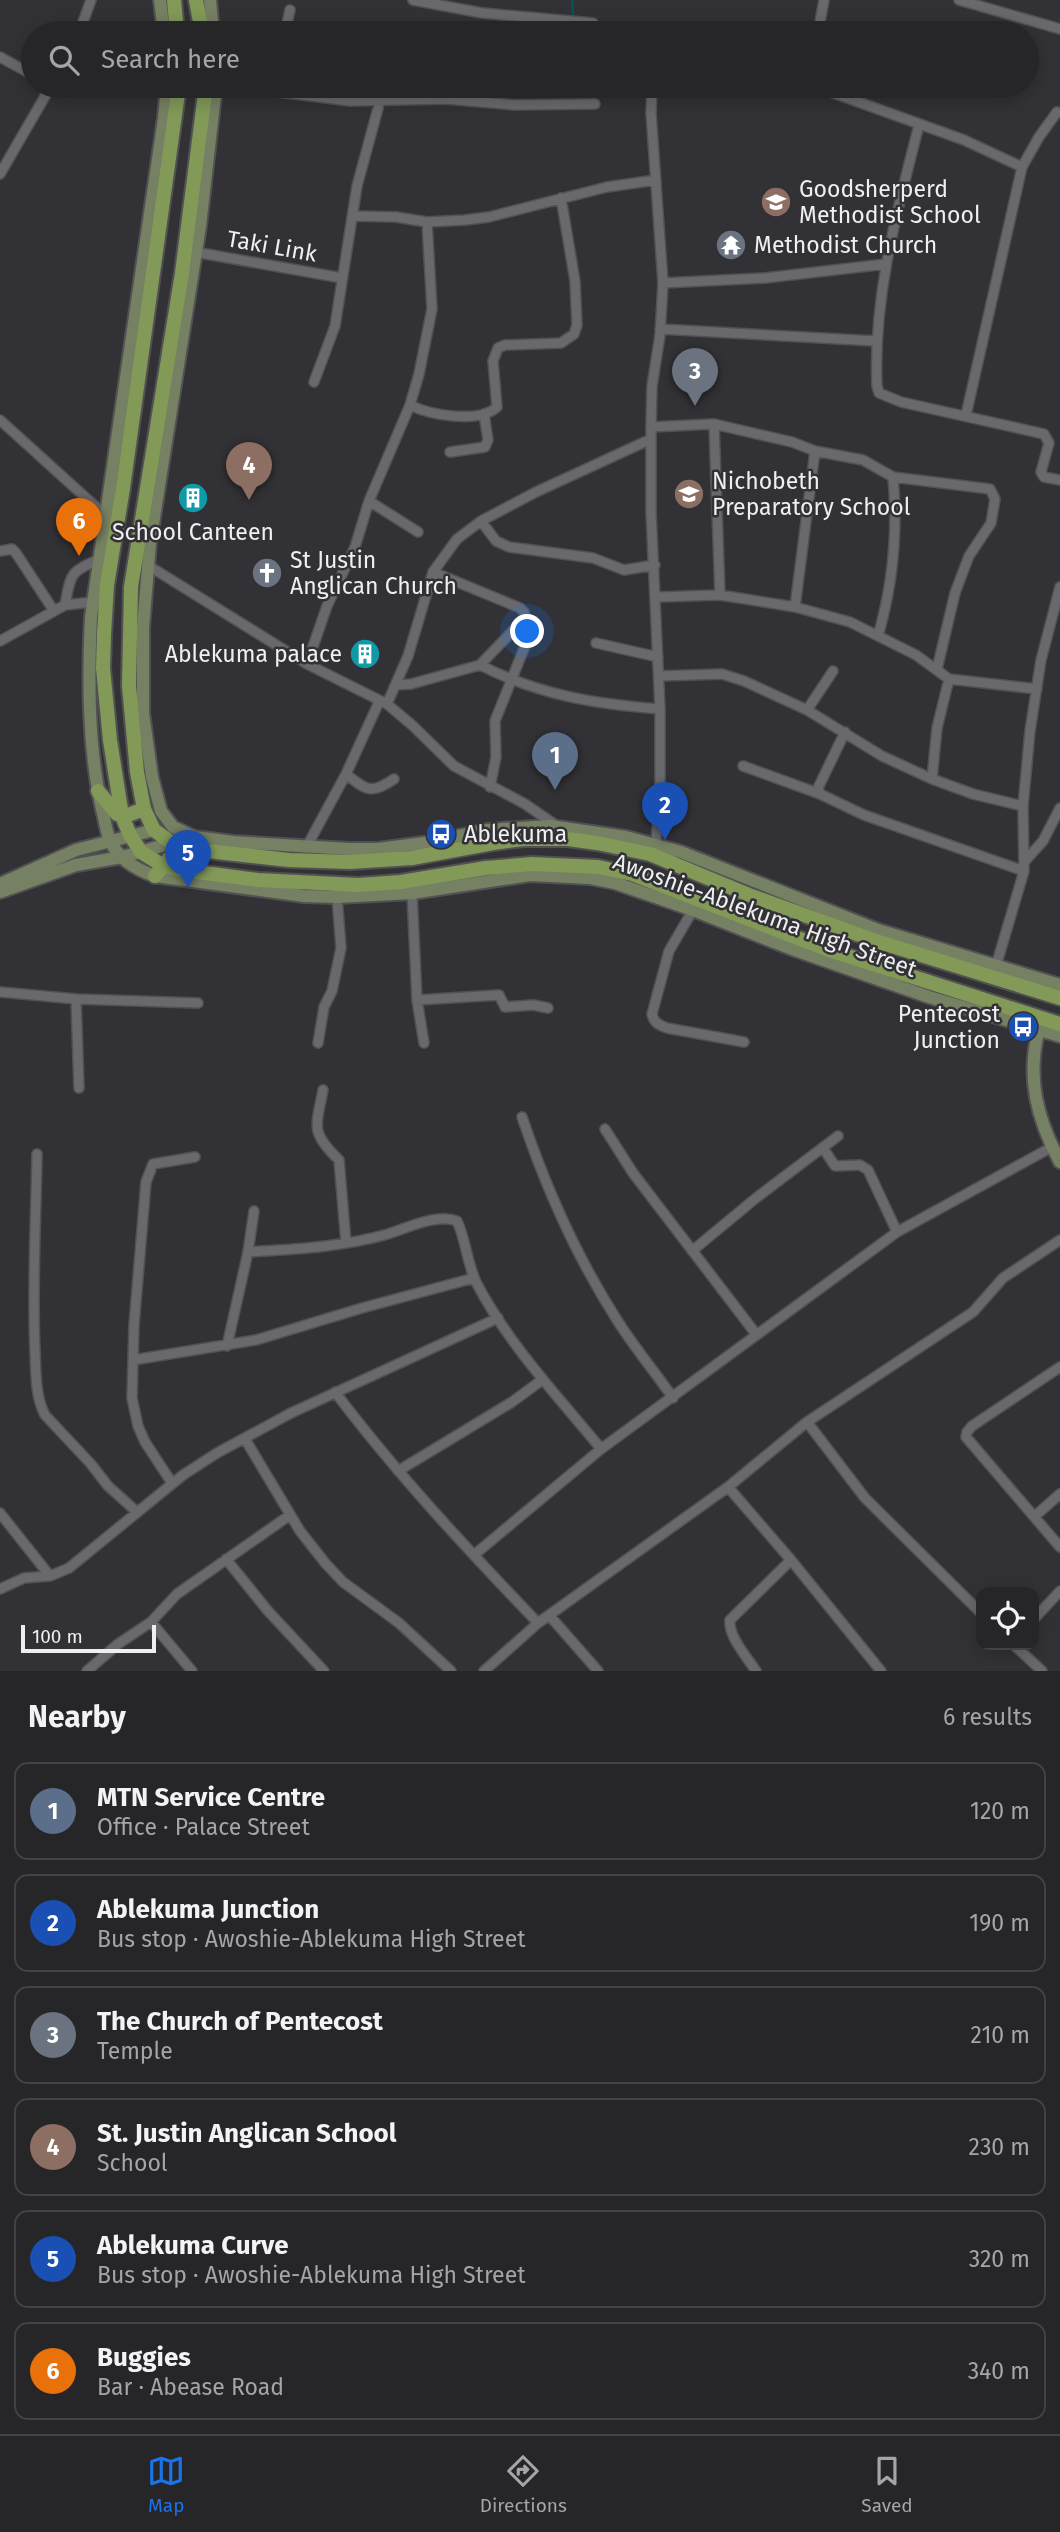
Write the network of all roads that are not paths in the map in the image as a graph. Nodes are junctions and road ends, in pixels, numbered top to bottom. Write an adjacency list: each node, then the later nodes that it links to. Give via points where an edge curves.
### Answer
1 (91, 0): 10 (street)
2 (160, 0): 11 (street)
3 (174, 0): 12 (main road)
4 (196, 0): 13 (main road)
5 (210, 0): 14 (street)
6 (413, 0): 16 (street, via 482,13)
7 (824, 0): 17 (street)
8 (959, 0): 18 (street)
9 (290, 10): 15 (street)
10 (83, 21)
11 (163, 21)
12 (176, 21)
13 (200, 21)
14 (212, 21)
15 (288, 21)
16 (571, 21)
17 (820, 21)
18 (1032, 21)
19 (1039, 23): 20 (street)
20 (1060, 29)
21 (0, 57): 22 (street)
22 (21, 68)
23 (43, 98): 37 (street)
24 (166, 98): 61 (street)
25 (176, 98): 77 (main road, via 123,488)
26 (205, 98): 35 (main road)
27 (214, 98): 35 (street)
28 (332, 98): 31 (street)
29 (652, 98): 38 (street)
30 (846, 98): 34 (street)
31 (380, 102): 32 (street, via 446,99 515,105); 40 (street)
32 (596, 104)
33 (1057, 112): 36 (street)
34 (919, 125): 36 (street); 43 (street)
35 (202, 162): 42 (street); 86 (main road, via 131,587)
36 (1022, 167): 51 (street)
37 (0, 174)
38 (656, 180): 39 (street); 45 (street)
39 (561, 198): 41 (street, via 489,217); 50 (street, via 575,281 574,334 561,343 498,348 493,361 497,407)
40 (353, 216): 41 (street); 44 (street)
41 (427, 222): 49 (street, via 432,309)
42 (195, 252): 44 (street, Taki Link); 67 (street)
43 (886, 264): 45 (street, via 765,278); 47 (street)
44 (342, 278): 48 (street, via 335,326)
45 (663, 283): 46 (street)
46 (660, 329): 47 (street); 54 (street)
47 (876, 341): 51 (street, via 879,393)
48 (314, 382)
49 (410, 405): 50 (street, via 438,414); 60 (street)
50 (484, 414): 57 (street, via 485,447)
51 (966, 415): 59 (street, via 1044,434 1049,443 1041,472)
52 (0, 420): 61 (street)
53 (714, 424): 54 (street); 56 (street); 70 (street)
54 (651, 427): 55 (street)
55 (651, 439): 62 (street); 66 (street)
56 (815, 451): 58 (street, via 863,460); 74 (street)
57 (450, 452)
58 (894, 477): 78 (street, via 896,538); 84 (street, via 990,489 995,499 991,523 969,556 955,593)
59 (1060, 480)
60 (369, 501): 63 (street); 82 (street)
61 (106, 516): 65 (street)
62 (481, 522): 66 (street, via 496,541 509,547 593,558 624,570); 68 (street, via 457,539)
63 (418, 532)
64 (0, 551): 75 (street, via 6,548 16,553)
65 (100, 559): 72 (street); 73 (street, via 71,577)
66 (655, 565): 71 (street)
67 (149, 566): 82 (street); 86 (street)
68 (433, 572): 76 (street, via 520,608); 90 (street)
69 (1060, 587): 91 (street)
70 (720, 595): 71 (street); 74 (street)
71 (656, 597): 81 (street)
72 (93, 602): 73 (street); 77 (street)
73 (65, 606): 75 (street)
74 (795, 607): 78 (street, via 849,622)
75 (54, 611): 79 (street)
76 (525, 618): 83 (street); 89 (street, via 529,636)
77 (97, 634): 101 (street, via 92,719); 106 (main road)
78 (878, 636): 84 (street)
79 (0, 641)
80 (596, 643): 81 (street)
81 (658, 657): 87 (street)
82 (307, 664): 92 (street)
83 (481, 665): 89 (street); 90 (street)
84 (937, 669): 88 (street)
85 (833, 671): 94 (street)
86 (135, 676): 105 (main road, via 137,772); 113 (street, Awoshie-Ablekuma High Street, via 152,777 161,811 173,827 195,837)
87 (659, 676): 93 (street); 94 (street, via 732,676)
88 (949, 679): 91 (street); 99 (street)
89 (512, 681): 93 (street, via 566,696); 100 (street, via 495,721 496,757)
90 (396, 685): 92 (street)
91 (1037, 689): 103 (street)
92 (383, 703): 97 (street); 100 (street, via 412,724 454,766)
93 (660, 709): 112 (street)
94 (807, 710): 95 (street)
95 (845, 732): 99 (street, via 882,756); 102 (street, via 818,788)
96 (743, 766): 102 (street)
97 (346, 774): 98 (street, via 372,790); 113 (street)
98 (394, 779)
99 (932, 779): 103 (street)
100 (490, 787): 107 (street)
101 (98, 791): 106 (main road, via 112,811); 110 (street)
102 (820, 793): 119 (street, via 864,815)
103 (1023, 806): 119 (street)
104 (1060, 808): 119 (street)
105 (144, 809): 106 (main road); 108 (main road)
106 (122, 816): 109 (main road)
107 (557, 826): 112 (street, Awoshie-Ablekuma High Street); 116 (street, Awoshie-Ablekuma High Street, via 488,830)
108 (154, 830): 109 (street); 111 (main road, Awoshie-Ablekuma High Street)
109 (130, 835): 110 (street); 115 (main road)
110 (110, 841): 117 (street); 122 (street, via 76,850)
111 (172, 843): 114 (main road, Awoshie-Ablekuma High Street); 115 (street)
112 (656, 843): 118 (street, Awoshie-Ablekuma High Street)
113 (306, 848): 116 (street, Awoshie-Ablekuma High Street)
114 (208, 851): 116 (main road, Awoshie-Ablekuma High Street, via 289,860); 120 (main road, via 179,853)
115 (141, 852): 117 (street); 120 (main road, Awoshie-Ablekuma High Street)
116 (350, 856): 118 (main road, Awoshie-Ablekuma High Street, via 412,858 493,842 549,838)
117 (122, 857): 120 (street, Awoshie-Ablekuma High Street, via 139,871); 123 (street, via 75,864)
118 (678, 858): 127 (street, Awoshie-Ablekuma High Street, via 878,930); 131 (main road, Awoshie-Ablekuma High Street, via 749,895 879,942)
119 (1024, 866): 127 (street)
120 (159, 871): 121 (main road, Awoshie-Ablekuma High Street, via 345,885); 125 (street, Awoshie-Ablekuma High Street, via 304,896)
121 (487, 875): 124 (street, Awoshie-Ablekuma High Street); 126 (street, Awoshie-Ablekuma High Street, via 590,878); 128 (main road, Awoshie-Ablekuma High Street, via 532,863 632,874)
122 (0, 884)
123 (0, 892)
124 (412, 893): 125 (street, Awoshie-Ablekuma High Street); 133 (street)
125 (337, 897): 139 (street, via 341,948)
126 (693, 909): 128 (street, Awoshie-Ablekuma High Street, via 792,950); 140 (street, via 669,951 653,1019 667,1028)
127 (996, 966): 129 (street, Awoshie-Ablekuma High Street)
128 (884, 976): 136 (main road, Awoshie-Ablekuma High Street); 137 (street, Awoshie-Ablekuma High Street, via 967,1010)
129 (1060, 985)
130 (0, 992): 132 (street)
131 (1060, 998)
132 (76, 999): 134 (street); 142 (street)
133 (417, 1000): 135 (street, via 499,995 505,1007); 141 (street)
134 (198, 1003)
135 (548, 1008)
136 (1060, 1024)
137 (1039, 1029): 138 (street, Awoshie-Ablekuma High Street); 147 (street, via 1033,1090)
138 (1060, 1036)
139 (318, 1042)
140 (744, 1042)
141 (424, 1043)
142 (79, 1088)
143 (323, 1090): 155 (street, via 319,1139 339,1160)
144 (522, 1117): 166 (street, via 580,1256 618,1321)
145 (606, 1129): 156 (street)
146 (838, 1136): 148 (street)
147 (1052, 1147): 151 (street); 153 (street)
148 (823, 1148): 153 (street, via 835,1166 860,1165 869,1170); 156 (street)
149 (37, 1154): 174 (street, via 34,1322 42,1409 108,1486)
150 (195, 1157): 162 (street, via 149,1168)
151 (1060, 1162)
152 (254, 1211): 157 (street)
153 (897, 1232): 160 (street)
154 (1060, 1240): 167 (street, via 1003,1278 973,1312)
155 (346, 1244): 157 (street); 158 (street, via 453,1219 459,1225)
156 (691, 1251): 160 (street)
157 (248, 1252): 161 (street)
158 (474, 1278): 159 (street); 161 (street)
159 (498, 1318): 164 (street); 165 (street)
160 (756, 1334): 166 (street)
161 (227, 1346): 162 (street)
162 (133, 1360): 171 (street, via 132,1398 138,1426)
163 (1060, 1367): 177 (street, via 972,1426 966,1437)
164 (542, 1380): 169 (street); 170 (street)
165 (335, 1392): 168 (street); 170 (street)
166 (673, 1398): 169 (street)
167 (807, 1422): 172 (street); 185 (street, via 865,1498)
168 (245, 1439): 171 (street); 176 (street)
169 (601, 1449): 179 (street)
170 (398, 1471): 179 (street)
171 (172, 1483): 174 (street)
172 (728, 1487): 181 (street); 187 (street)
173 (1060, 1494): 177 (street)
174 (137, 1512): 182 (street, via 69,1568)
175 (0, 1513): 182 (street)
176 (290, 1515): 180 (street); 194 (street, via 343,1582 399,1623)
177 (1035, 1516): 178 (street)
178 (1060, 1547)
179 (474, 1555): 189 (street)
180 (226, 1559): 188 (street, via 177,1594); 193 (street)
181 (791, 1560): 197 (street, via 730,1619 729,1626); 198 (street)
182 (50, 1576): 183 (street, via 24,1578)
183 (0, 1589)
184 (1060, 1591): 186 (street)
185 (976, 1608)
186 (1039, 1614)
187 (549, 1615): 189 (street); 196 (street)
188 (151, 1622): 191 (street); 192 (street)
189 (538, 1623): 195 (street)
190 (1019, 1650): 199 (street)
191 (87, 1671)
192 (192, 1671)
193 (324, 1671)
194 (451, 1671)
195 (484, 1671)
196 (598, 1671)
197 (756, 1671)
198 (881, 1671)
199 (1042, 1671)

